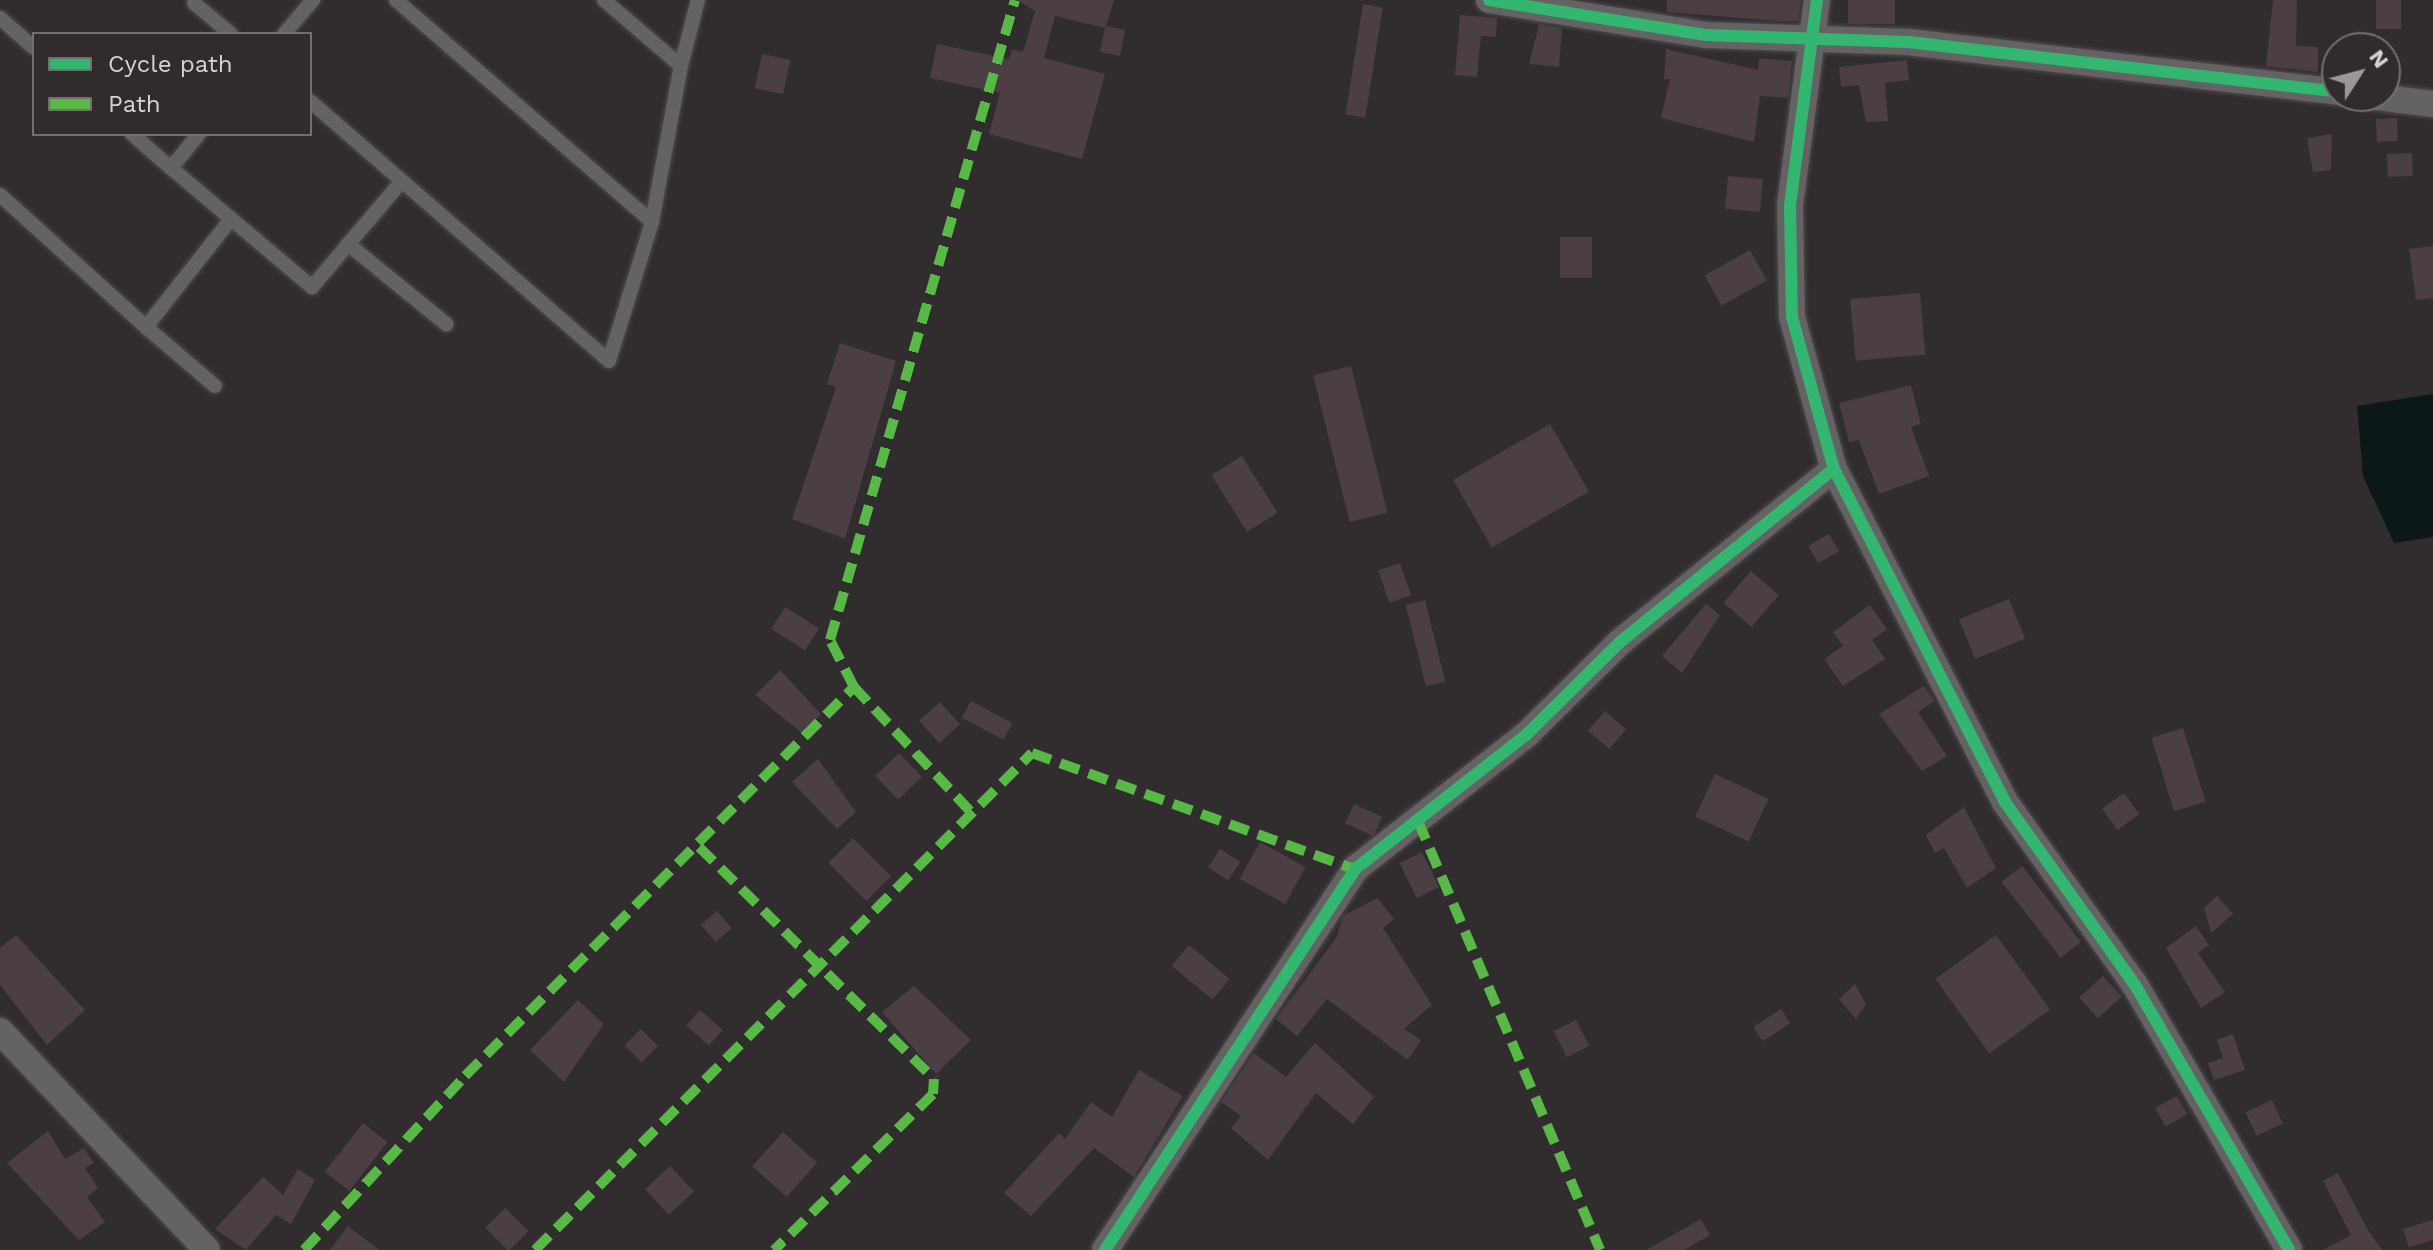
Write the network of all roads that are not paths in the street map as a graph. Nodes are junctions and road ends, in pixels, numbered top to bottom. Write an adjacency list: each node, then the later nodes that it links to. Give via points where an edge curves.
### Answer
1 (313, 0): 10 (lane)
2 (396, 0): 24 (lane)
3 (604, 0): 13 (lane)
4 (698, 0): 13 (lane)
5 (1489, 0): 11 (street, via 1706,35)
6 (1817, 0): 11 (street)
7 (194, 3): 9 (lane)
8 (0, 18): 12 (lane)
9 (229, 32)
10 (286, 32)
11 (1811, 40): 14 (street, via 2052,56); 29 (street, via 1790,206 1792,317)
12 (32, 46)
13 (681, 66): 24 (lane)
14 (2321, 90)
15 (2401, 100): 17 (street)
16 (312, 103): 21 (lane)
17 (2433, 104)
18 (134, 136): 20 (lane)
19 (197, 136): 20 (lane)
20 (171, 168): 23 (lane)
21 (402, 181): 24 (lane, via 609,361); 25 (lane)
22 (0, 195): 27 (lane)
23 (231, 219): 25 (lane, via 312,287); 27 (lane)
24 (652, 222)
25 (348, 244): 26 (lane)
26 (446, 324)
27 (146, 327): 28 (lane)
28 (215, 386)
29 (1834, 469): 32 (street, via 1620,642 1526,735 1355,869); 33 (street, via 2005,802 2135,985)
30 (0, 1031): 31 (street)
31 (207, 1250)
32 (1105, 1250)
33 (2289, 1250)

